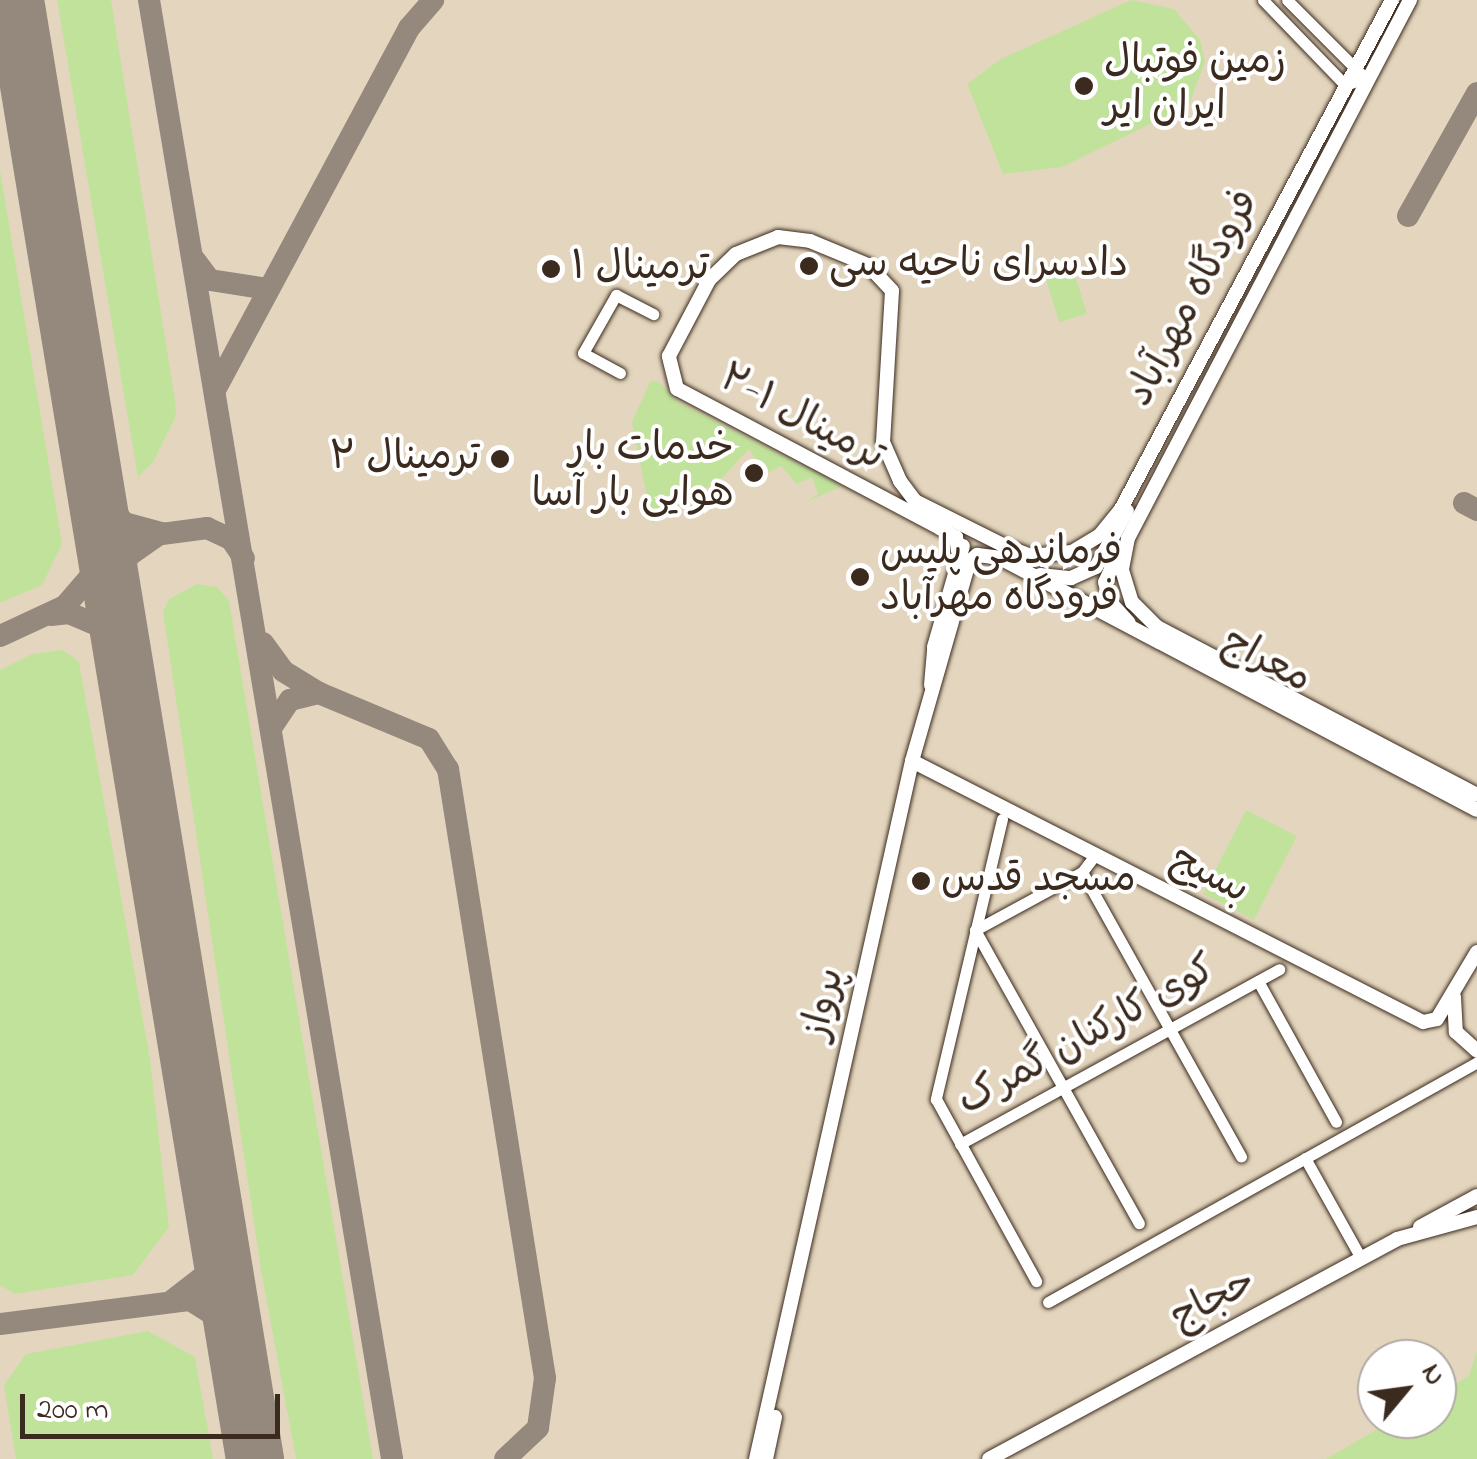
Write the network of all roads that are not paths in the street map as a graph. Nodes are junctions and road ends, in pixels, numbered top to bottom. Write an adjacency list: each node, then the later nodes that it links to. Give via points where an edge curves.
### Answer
1 (1263, 0): 8 (street)
2 (1286, 0): 6 (street)
3 (1392, 0): 5 (main road, فرودگاه مهرآباد)
4 (1410, 0): 7 (main road, فرودگاه مهرآباد)
5 (1370, 42): 6 (street); 7 (main road, فرودگاه مهرآباد)
6 (1338, 50): 7 (street)
7 (1361, 71): 8 (main road, فرودگاه مهرآباد); 11 (main road, فرودگاه مهرآباد)
8 (1345, 85): 10 (main road, فرودگاه مهرآباد)
9 (653, 314): 12 (street, via 616,295 583,353)
10 (1210, 336): 11 (main road); 13 (main road, فرودگاه مهرآباد)
11 (1229, 345): 18 (main road, فرودگاه مهرآباد, via 1128,538 1126,589)
12 (620, 373)
13 (1150, 455): 15 (main road, فرودگاه مهرآباد, via 1121,508 1088,544 1054,556); 17 (main road, via 1096,567 1071,578)
14 (912, 507): 14 (main road, ترمینال ۱-۲, via 883,442 889,284 855,257 810,240 778,237 736,254 709,280 669,356 677,390); 16 (main road)
15 (986, 536): 16 (main road); 16 (main road)
16 (958, 537): 19 (main road, پرواز)
17 (1025, 572): 18 (main road, معراج); 19 (main road, پرواز, via 989,553 969,562)
18 (1154, 633): 21 (main road, معراج); 22 (main road, معراج)
19 (931, 688): 20 (main road, پرواز)
20 (912, 761): 24 (main road, بسیج); 46 (main road, پرواز)
21 (1477, 795)
22 (1477, 810)
23 (1002, 819): 26 (street)
24 (1095, 855): 25 (street); 30 (main road, بسیج, via 1423,1022 1436,1019)
25 (1082, 872): 26 (street); 31 (street)
26 (976, 930): 34 (street); 36 (street, via 936,1099)
27 (1477, 952): 30 (main road)
28 (1279, 969): 29 (street, کوی کارکنان گمرک)
29 (1258, 981): 31 (street, کوی کارکنان گمرک); 35 (street)
30 (1455, 992): 32 (main road, via 1453,1025)
31 (1169, 1030): 34 (street, کوی کارکنان گمرک); 37 (street)
32 (1477, 1051)
33 (1477, 1062): 38 (street)
34 (1064, 1087): 36 (street, کوی کارکنان گمرک); 41 (street)
35 (1336, 1122)
36 (960, 1144): 44 (street, کوی کارکنان گمرک)
37 (1241, 1157)
38 (1305, 1158): 43 (street); 45 (street)
39 (1477, 1196): 42 (main road)
40 (1477, 1217): 42 (main road, حجاج)
41 (1139, 1223)
42 (1397, 1239): 43 (main road, حجاج)
43 (1362, 1258): 49 (main road, حجاج)
44 (1036, 1281)
45 (1048, 1302)
46 (782, 1336): 47 (main road, پرواز); 48 (main road, پرواز)
47 (756, 1459)
48 (766, 1459)
49 (989, 1459)

